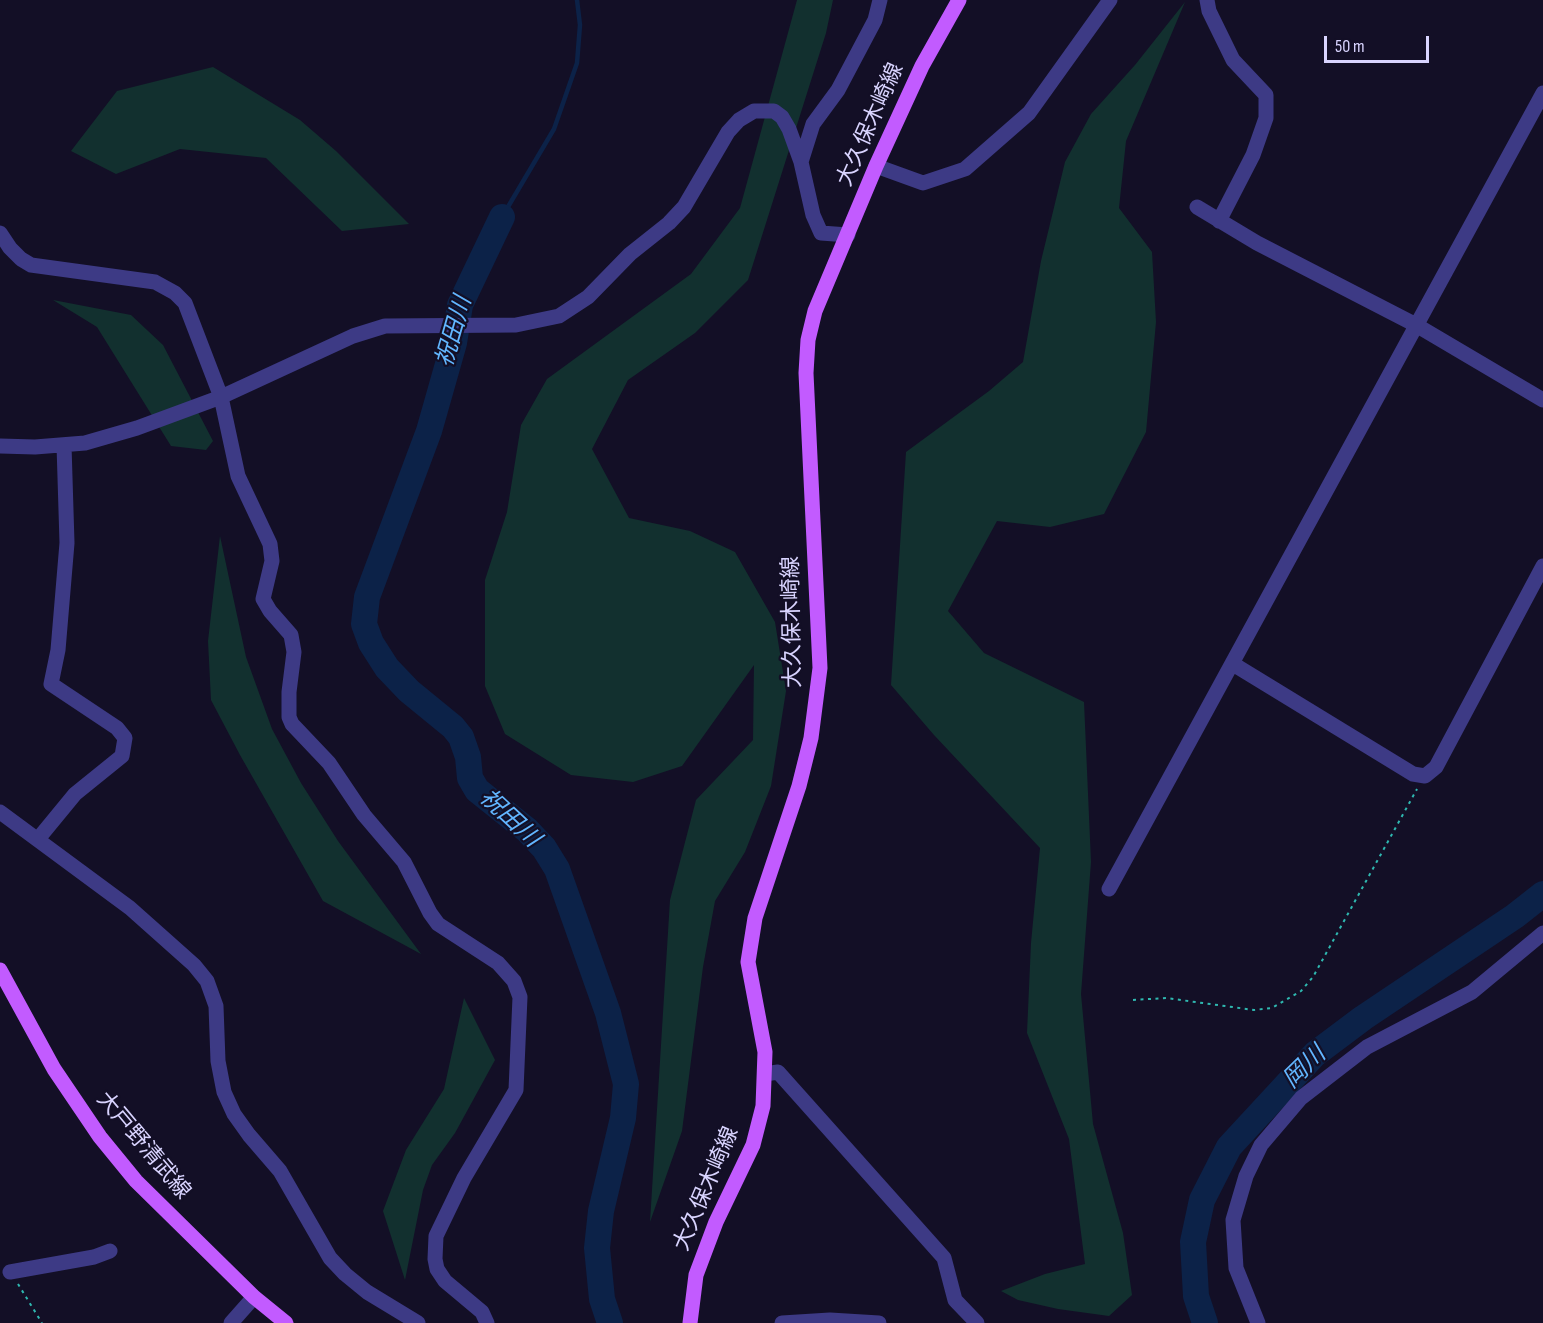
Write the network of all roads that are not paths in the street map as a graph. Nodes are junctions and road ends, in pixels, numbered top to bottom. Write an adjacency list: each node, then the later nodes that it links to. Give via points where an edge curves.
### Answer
1 (880, 0): 6 (street, via 875,20 838,90 813,124)
2 (959, 0): 7 (main road, 大久保木崎線, via 922,66)
3 (1110, 0): 7 (street, via 1029,113 965,169 923,183)
4 (1207, 0): 9 (street, via 1233,60 1266,95 1266,118 1253,155)
5 (1543, 93): 12 (street)
6 (801, 162): 11 (street, via 821,233); 13 (street, via 782,117 774,111 754,111 728,132 684,207 669,224 630,254 576,307 545,321 516,325 385,326 353,336)
7 (876, 166): 11 (main road, 大久保木崎線)
8 (1197, 207): 9 (street)
9 (1219, 220): 12 (street)
10 (0, 233): 13 (street, via 10,248 31,265 155,282 176,293 185,303)
11 (848, 235): 24 (main road, 大久保木崎線, via 815,311 808,340 806,373 820,668 811,738 755,918 748,962 765,1052)
12 (1416, 325): 14 (street); 18 (street)
13 (221, 397): 15 (street, via 138,428); 31 (street, via 238,476 270,544 272,561 262,599 291,635 292,724 329,763 364,815 404,862 438,924 498,963 514,981 520,997 516,1090 464,1178 436,1236 437,1269 445,1281 482,1311)
14 (1543, 400)
15 (64, 445): 16 (street); 20 (street, via 67,543 58,650 51,684 117,728 125,738 122,756 75,794)
16 (0, 446)
17 (1543, 566): 18 (street, via 1436,767 1425,776 1413,774)
18 (1233, 664): 21 (street)
19 (0, 812): 20 (street)
20 (38, 839): 30 (street, via 130,908 207,981 216,1006 218,1061 224,1092 234,1114 280,1171 337,1266 367,1292)
21 (1110, 889)
22 (1543, 933): 36 (street, via 1472,992 1367,1047 1301,1098 1261,1145 1246,1176 1233,1220 1236,1268)
23 (0, 970): 27 (main road, 大戸野清武線, via 54,1069 100,1137 136,1180)
24 (765, 1074): 32 (main road, 大久保木崎線, via 763,1106 753,1145 696,1275); 35 (street, via 778,1072 944,1258 955,1300)
25 (110, 1251): 26 (street)
26 (11, 1274)
27 (254, 1297): 28 (street); 29 (main road, 大戸野清武線)
28 (231, 1323)
29 (286, 1323)
30 (418, 1323)
31 (488, 1323)
32 (690, 1323)
33 (782, 1323): 34 (street)
34 (879, 1323)
35 (976, 1323)
36 (1258, 1323)

